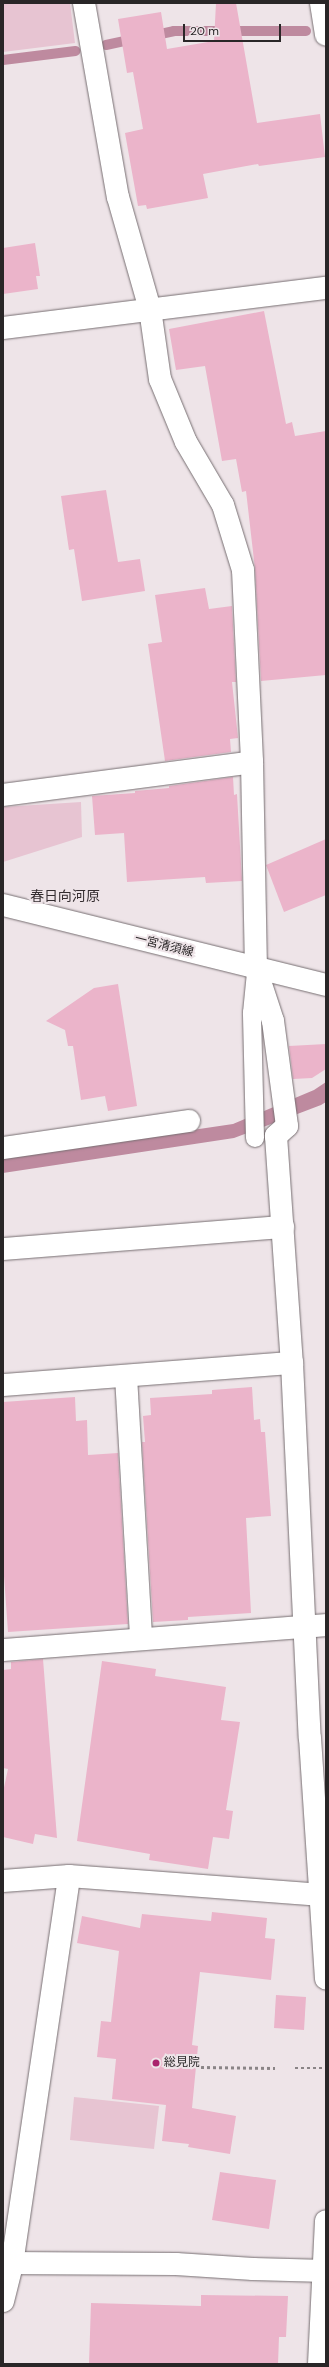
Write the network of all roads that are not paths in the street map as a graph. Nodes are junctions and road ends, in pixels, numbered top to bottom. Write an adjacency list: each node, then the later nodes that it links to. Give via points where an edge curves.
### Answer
1 (84, 3): 5 (street, via 118,197)
2 (322, 3): 3 (street)
3 (326, 35)
4 (326, 288): 5 (street)
5 (150, 309): 6 (street); 7 (street, via 160,379 186,442 223,505 243,570)
6 (3, 328)
7 (252, 762): 8 (street); 10 (street)
8 (3, 795)
9 (3, 905): 10 (street, 一宮清須線)
10 (256, 969): 11 (street, 一宮清須線); 13 (lane, via 252,1013); 15 (street, via 273,1021 283,1096 286,1126 276,1136)
11 (326, 986)
12 (189, 1120): 14 (street)
13 (255, 1138)
14 (3, 1148)
15 (282, 1227): 16 (street); 17 (street)
16 (3, 1249)
17 (292, 1363): 18 (street); 21 (street)
18 (126, 1376): 19 (street); 22 (street)
19 (3, 1385)
20 (326, 1625): 21 (street)
21 (304, 1627): 22 (street); 26 (street)
22 (141, 1640): 23 (street)
23 (3, 1650)
24 (69, 1876): 25 (street); 26 (street); 29 (street)
25 (3, 1881)
26 (323, 1898): 27 (street)
27 (326, 1978)
28 (326, 2221): 30 (street)
29 (7, 2263): 30 (street, via 176,2264); 31 (street)
30 (325, 2271): 32 (street)
31 (3, 2301)
32 (319, 2364)

